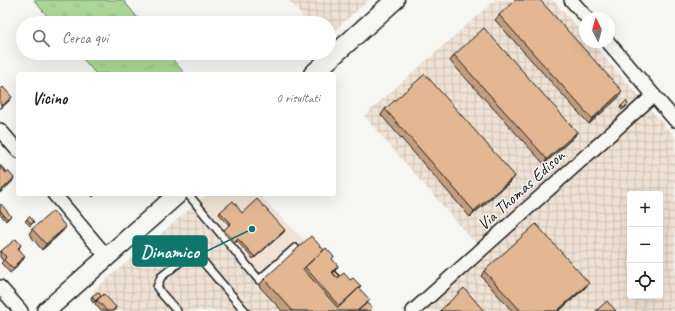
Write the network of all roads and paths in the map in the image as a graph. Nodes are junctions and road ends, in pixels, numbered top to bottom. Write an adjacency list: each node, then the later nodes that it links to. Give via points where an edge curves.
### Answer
1 (396, 0): 5 (main road)
2 (571, 0): 3 (street)
3 (582, 12)
4 (613, 48): 8 (street)
5 (336, 53)
6 (329, 60): 7 (main road)
7 (315, 72)
8 (654, 95): 9 (street); 22 (street, Via Thomas Edison)
9 (675, 120)
10 (0, 130): 11 (street)
11 (16, 149)
12 (56, 196): 16 (street)
13 (176, 196): 16 (main road)
14 (190, 196): 15 (lane, via 259,280)
15 (295, 248)
16 (107, 257): 19 (main road)
17 (0, 287): 18 (street)
18 (21, 311)
19 (46, 311)
20 (177, 311): 21 (lane, via 158,288 161,277 186,257 199,257)
21 (245, 311)
22 (413, 311)

